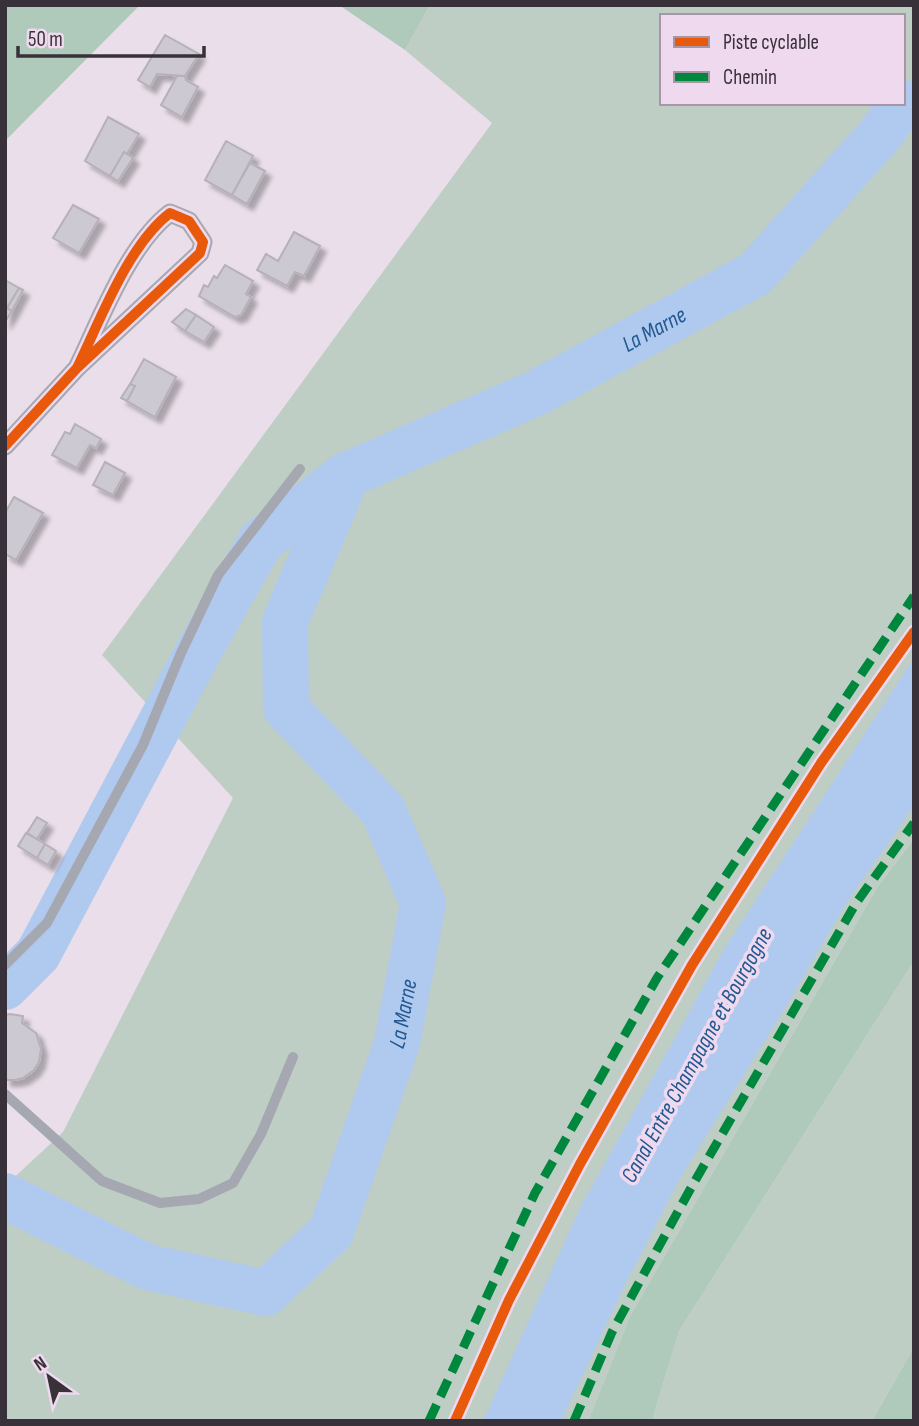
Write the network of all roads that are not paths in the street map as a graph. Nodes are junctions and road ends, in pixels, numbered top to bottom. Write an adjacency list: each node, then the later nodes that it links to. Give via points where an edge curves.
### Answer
1 (77, 368): 1 (street, via 200,253 203,242 189,221 170,214 155,225 126,269); 2 (street)
2 (5, 446)
3 (300, 469): 5 (lane, via 218,575 144,745 47,923)
4 (914, 632): 8 (lane, via 821,763 692,965 509,1300)
5 (5, 965)
6 (293, 1057): 7 (lane, via 261,1134 233,1183 199,1199 160,1203 102,1181)
7 (5, 1094)
8 (455, 1421)

